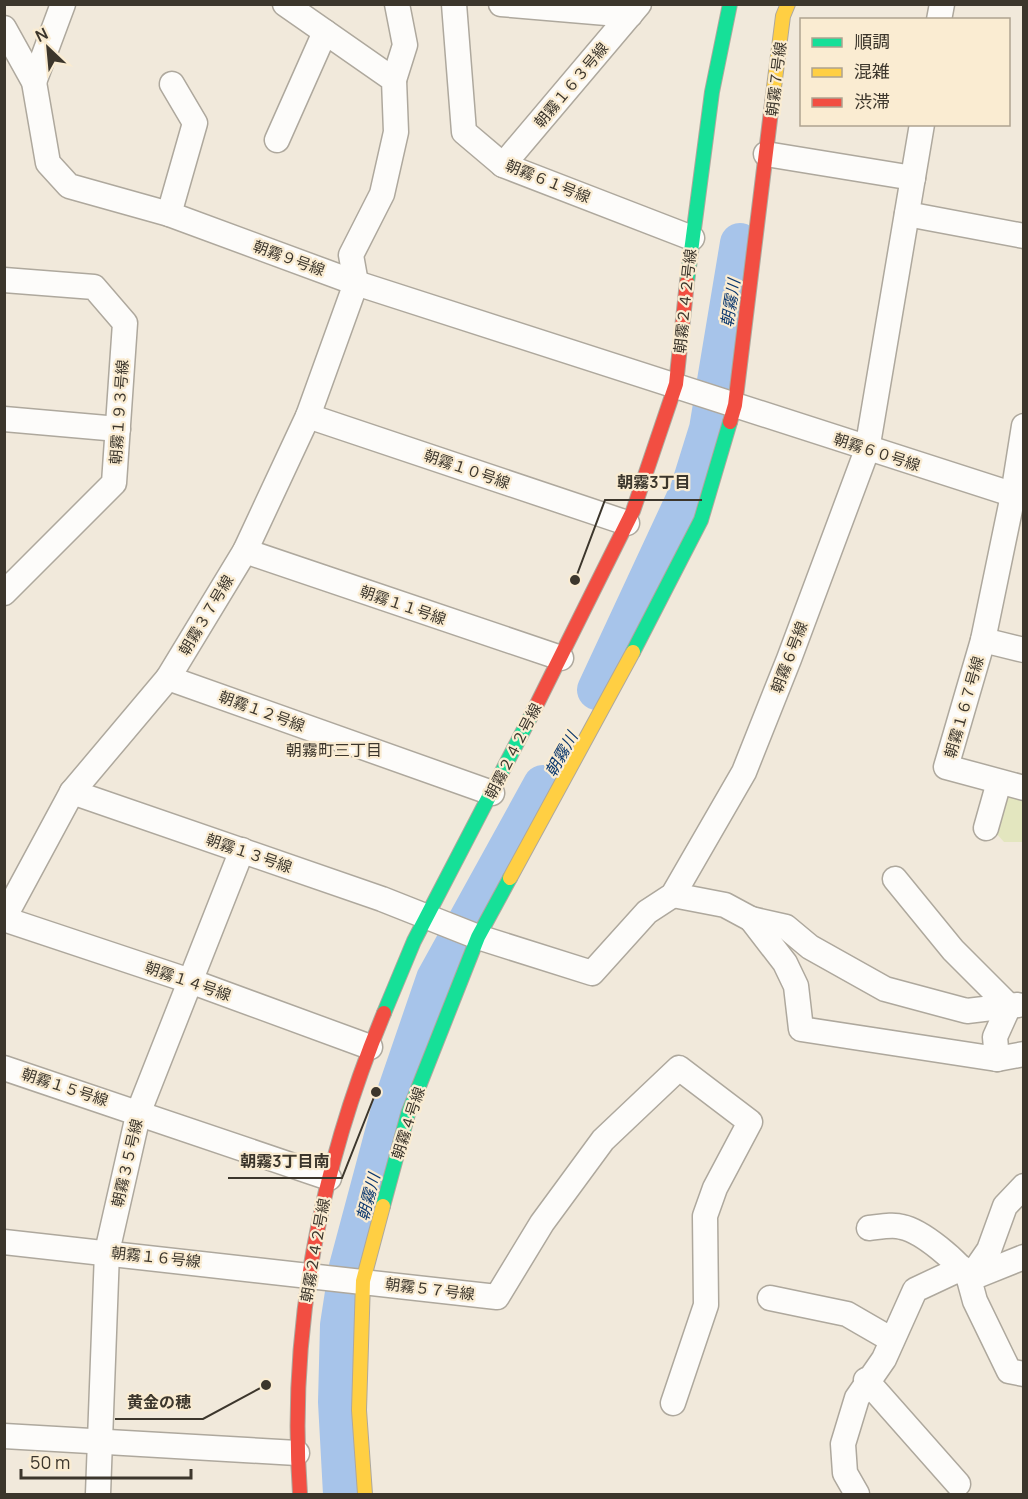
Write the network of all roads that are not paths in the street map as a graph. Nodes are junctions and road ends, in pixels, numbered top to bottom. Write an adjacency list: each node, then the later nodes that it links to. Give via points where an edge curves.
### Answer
1 (63, 4): 12 (street)
2 (285, 4): 10 (street)
3 (397, 4): 11 (street, via 405,45)
4 (454, 4): 17 (street, 朝霧６１号線, via 464,132)
5 (501, 4): 8 (street)
6 (730, 4): 22 (street, 朝霧２４２号線, via 712,92)
7 (788, 4): 16 (street, 朝霧７号線, via 783,16)
8 (635, 10): 17 (street, 朝霧１６３号線)
9 (4, 28): 12 (street, 朝霧９号線)
10 (325, 32): 11 (street); 15 (street)
11 (394, 81): 24 (street, via 396,132 382,194 351,255)
12 (34, 82): 19 (street, 朝霧９号線, via 48,163 69,186)
13 (172, 84): 19 (street, via 195,123)
14 (922, 126): 18 (street, 朝霧６号線)
15 (277, 140)
16 (766, 154): 18 (street); 26 (street, 朝霧７号線)
17 (503, 165): 22 (street, 朝霧６１号線)
18 (913, 178): 20 (street, 朝霧６号線)
19 (169, 214): 24 (street, 朝霧９号線)
20 (907, 214): 21 (street); 31 (street, 朝霧６号線)
21 (1023, 236)
22 (692, 238): 25 (street, 朝霧２４２号線)
23 (4, 280): 30 (street, 朝霧１９３号線, via 94,287 125,323)
24 (356, 282): 25 (street, 朝霧９号線); 27 (street, 朝霧３７号線)
25 (676, 384): 26 (street, 朝霧６０号線); 33 (street, 朝霧２４２号線)
26 (731, 403): 31 (street, 朝霧６０号線); 52 (street, 朝霧４号線, via 701,520)
27 (308, 416): 33 (street, 朝霧１０号線); 34 (street, 朝霧３７号線)
28 (4, 419): 30 (street)
29 (1023, 426): 32 (street)
30 (118, 429): 35 (street, 朝霧１９３号線, via 114,483)
31 (867, 450): 32 (street, 朝霧６０号線); 48 (street, 朝霧６号線, via 744,772)
32 (1018, 497): 36 (street, 朝霧１６７号線)
33 (627, 523): 38 (street, 朝霧２４２号線)
34 (245, 551): 38 (street, 朝霧１１号線); 39 (street, 朝霧３７号線)
35 (5, 592)
36 (983, 640): 37 (street, 朝霧１６７号線); 40 (street, 朝霧１６７号線, via 946,767)
37 (1023, 650)
38 (561, 658): 43 (street, 朝霧２４２号線)
39 (168, 678): 42 (street, 朝霧３７号線); 43 (street, 朝霧１２号線)
40 (999, 782): 41 (street, 朝霧１６７号線); 44 (street)
41 (1023, 788)
42 (72, 792): 45 (street, 朝霧１３号線); 47 (street, 朝霧３７号線)
43 (492, 793): 51 (street, 朝霧２４２号線)
44 (986, 828)
45 (242, 850): 51 (street, 朝霧１３号線); 53 (street, 朝霧３５号線)
46 (895, 879): 54 (street, via 953,950)
47 (10, 888): 49 (street, 朝霧３７号線)
48 (673, 895): 50 (street, via 725,905); 52 (street, 朝霧６号線, via 647,912 592,973)
49 (4, 919): 53 (street, 朝霧１４号線)
50 (751, 919): 54 (street, via 786,927 810,947 885,989 967,1011); 57 (street, via 785,963 796,986 801,1029)
51 (436, 920): 52 (street, 朝霧１３号線); 55 (street, 朝霧２４２号線)
52 (475, 936): 68 (street, 朝霧４号線)
53 (190, 981): 55 (street, 朝霧１４号線); 59 (street, 朝霧３５号線)
54 (1016, 1005): 57 (street, via 995,1037)
55 (370, 1047): 60 (street, 朝霧２４２号線)
56 (1023, 1054): 57 (street)
57 (997, 1059)
58 (4, 1068): 59 (street, 朝霧１５号線)
59 (139, 1112): 60 (street, 朝霧１５号線); 64 (street, 朝霧３５号線)
60 (329, 1178): 66 (street, 朝霧２４２号線)
61 (1023, 1186): 67 (street, via 1005,1206 989,1250)
62 (869, 1228): 67 (street, via 903,1227 942,1250)
63 (4, 1242): 64 (street, 朝霧１６号線)
64 (107, 1252): 66 (street, 朝霧１６号線); 75 (street, 朝霧３５号線)
65 (1023, 1257): 67 (street)
66 (308, 1274): 68 (street, 朝霧１６号線); 76 (street, 朝霧２４２号線)
67 (965, 1274): 70 (street, via 915,1290); 71 (street, via 1009,1371)
68 (351, 1279): 73 (street, 朝霧５７号線, via 496,1297 542,1223 603,1140 679,1068 750,1122 714,1188 705,1216 706,1305); 80 (street, 朝霧４号線)
69 (770, 1298): 70 (street, via 847,1314)
70 (892, 1340): 72 (street, via 884,1359)
71 (1023, 1374)
72 (866, 1380): 77 (street); 81 (street, via 843,1444 845,1473)
73 (673, 1403)
74 (4, 1436): 75 (street)
75 (102, 1441): 76 (street); 78 (street, 朝霧３５号線)
76 (297, 1453): 79 (street, 朝霧２４２号線)
77 (958, 1484)
78 (98, 1494)
79 (300, 1494)
80 (365, 1494)
81 (857, 1494)

